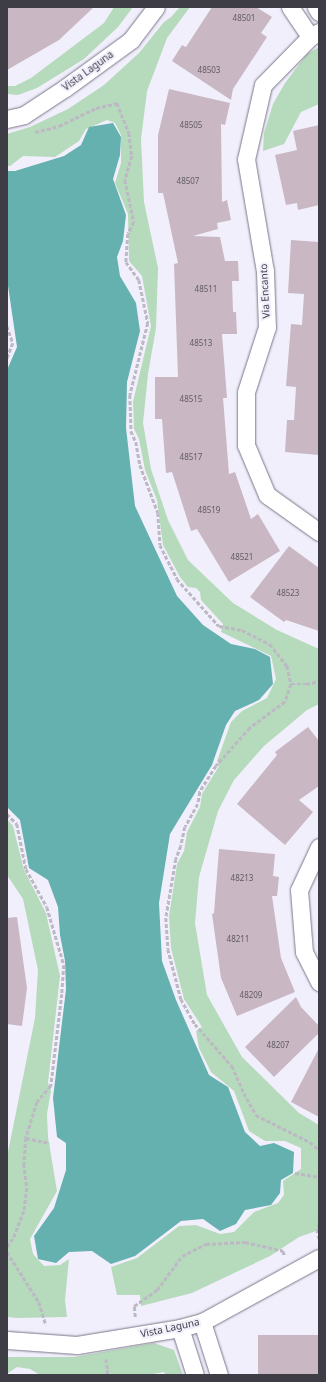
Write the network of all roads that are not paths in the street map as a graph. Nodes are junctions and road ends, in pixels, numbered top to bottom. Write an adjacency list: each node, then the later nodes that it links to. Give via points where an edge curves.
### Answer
1 (156, 7): 6 (street, Vista Laguna, via 131,40 24,115)
2 (290, 7): 5 (street, Via Encanto)
3 (316, 7): 4 (street)
4 (319, 12)
5 (314, 35): 7 (street, Via Encanto, via 263,85 246,158 265,271 266,327 246,392 246,445 267,495)
6 (7, 119)
7 (319, 532)
8 (319, 847): 9 (street, via 299,890 304,952)
9 (319, 982)
10 (319, 1258): 11 (street, Vista Laguna)
11 (202, 1322): 12 (street, Vista Laguna); 15 (street)
12 (180, 1328): 13 (street, Vista Laguna, via 77,1345); 14 (street)
13 (7, 1340)
14 (195, 1375)
15 (219, 1375)

